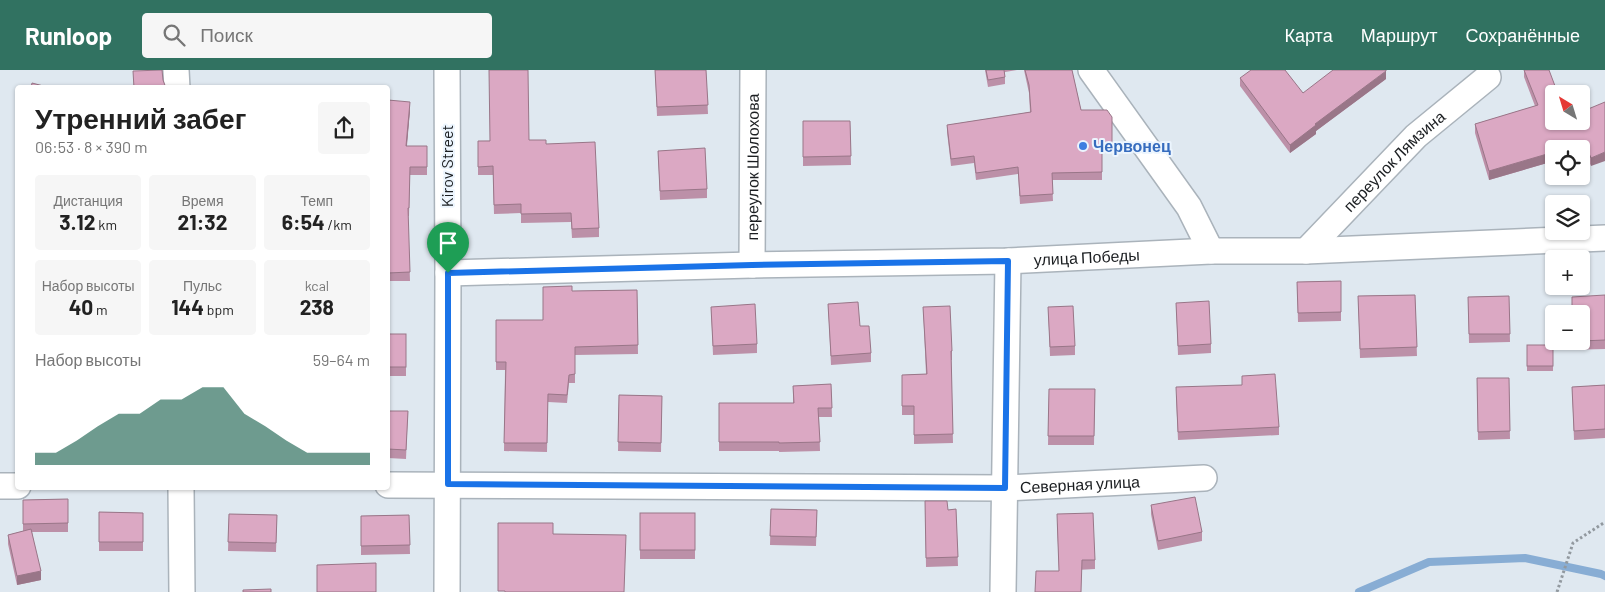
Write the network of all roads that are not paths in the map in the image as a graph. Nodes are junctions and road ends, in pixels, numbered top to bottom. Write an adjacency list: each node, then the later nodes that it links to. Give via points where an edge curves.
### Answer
1 (176, 70): 6 (street)
2 (447, 70): 12 (street, Kirov Street)
3 (753, 70): 11 (street, переулок Шолохова)
4 (1091, 70): 8 (street, via 1190,207)
5 (1488, 77): 9 (street, переулок Лямзина, via 1416,136)
6 (177, 85)
7 (1605, 238): 9 (street, улица Победы)
8 (1211, 251): 9 (street, улица Победы); 10 (street, улица Победы)
9 (1306, 251)
10 (1008, 261): 11 (street, улица Победы); 18 (street)
11 (752, 265): 12 (street, улица Победы)
12 (448, 273): 14 (street, Kirov Street)
13 (1204, 478): 18 (street, Северная улица)
14 (448, 484): 15 (street, Северная улица); 18 (street, Северная улица); 21 (street, Kirov Street)
15 (390, 485)
16 (0, 486): 17 (street)
17 (15, 486)
18 (1005, 488): 22 (street)
19 (181, 490): 20 (street)
20 (182, 592)
21 (447, 592)
22 (1003, 592)

